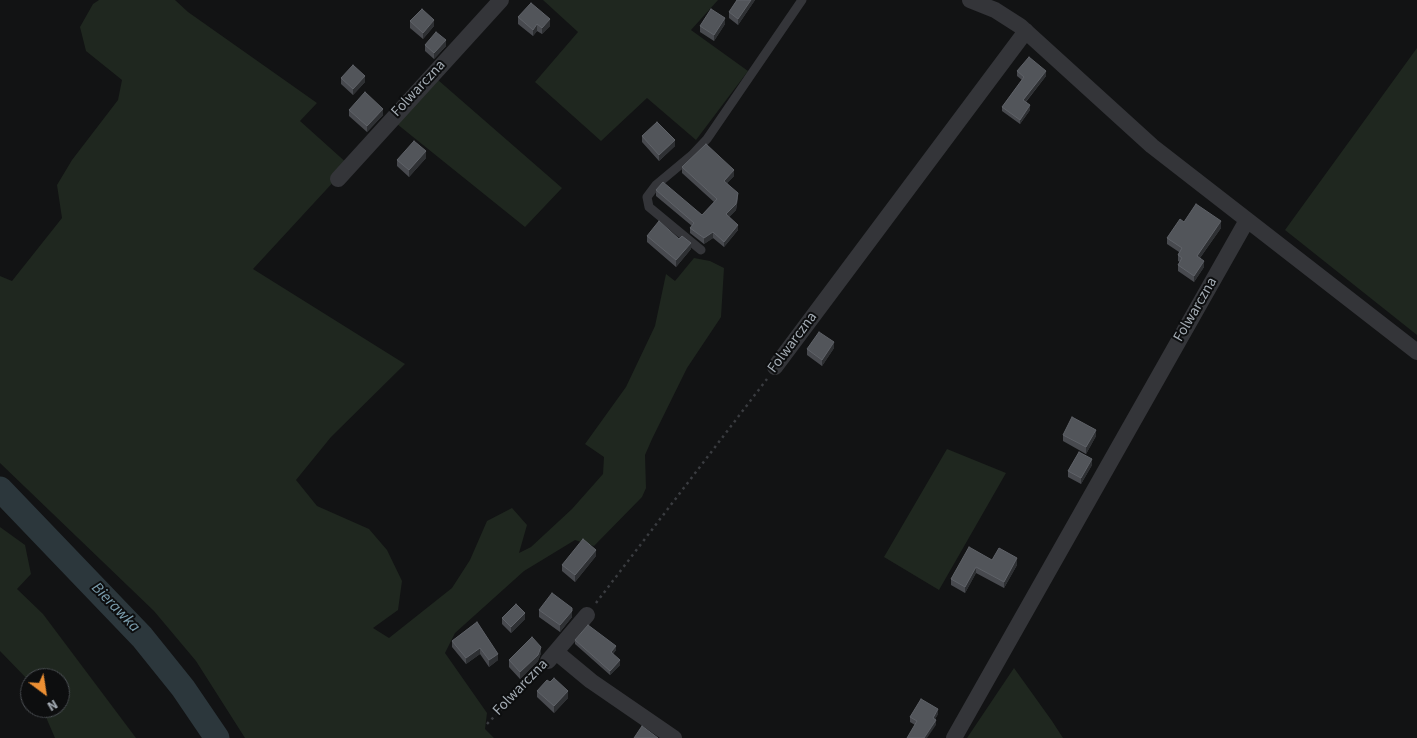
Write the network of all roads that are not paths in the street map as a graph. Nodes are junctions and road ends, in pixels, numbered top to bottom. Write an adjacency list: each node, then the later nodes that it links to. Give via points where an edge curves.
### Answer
1 (502, 0): 5 (street, Folwarczna)
2 (802, 0): 7 (lane, via 707,139 647,197 649,207)
3 (970, 0): 4 (street, via 1001,14)
4 (1026, 31): 6 (street, via 1130,127); 9 (street, Folwarczna)
5 (338, 179)
6 (1246, 222): 8 (street); 12 (street, Folwarczna)
7 (701, 250)
8 (1417, 352)
9 (775, 368)
10 (587, 615): 11 (street, Folwarczna, via 552,657)
11 (674, 738)
12 (954, 738)

